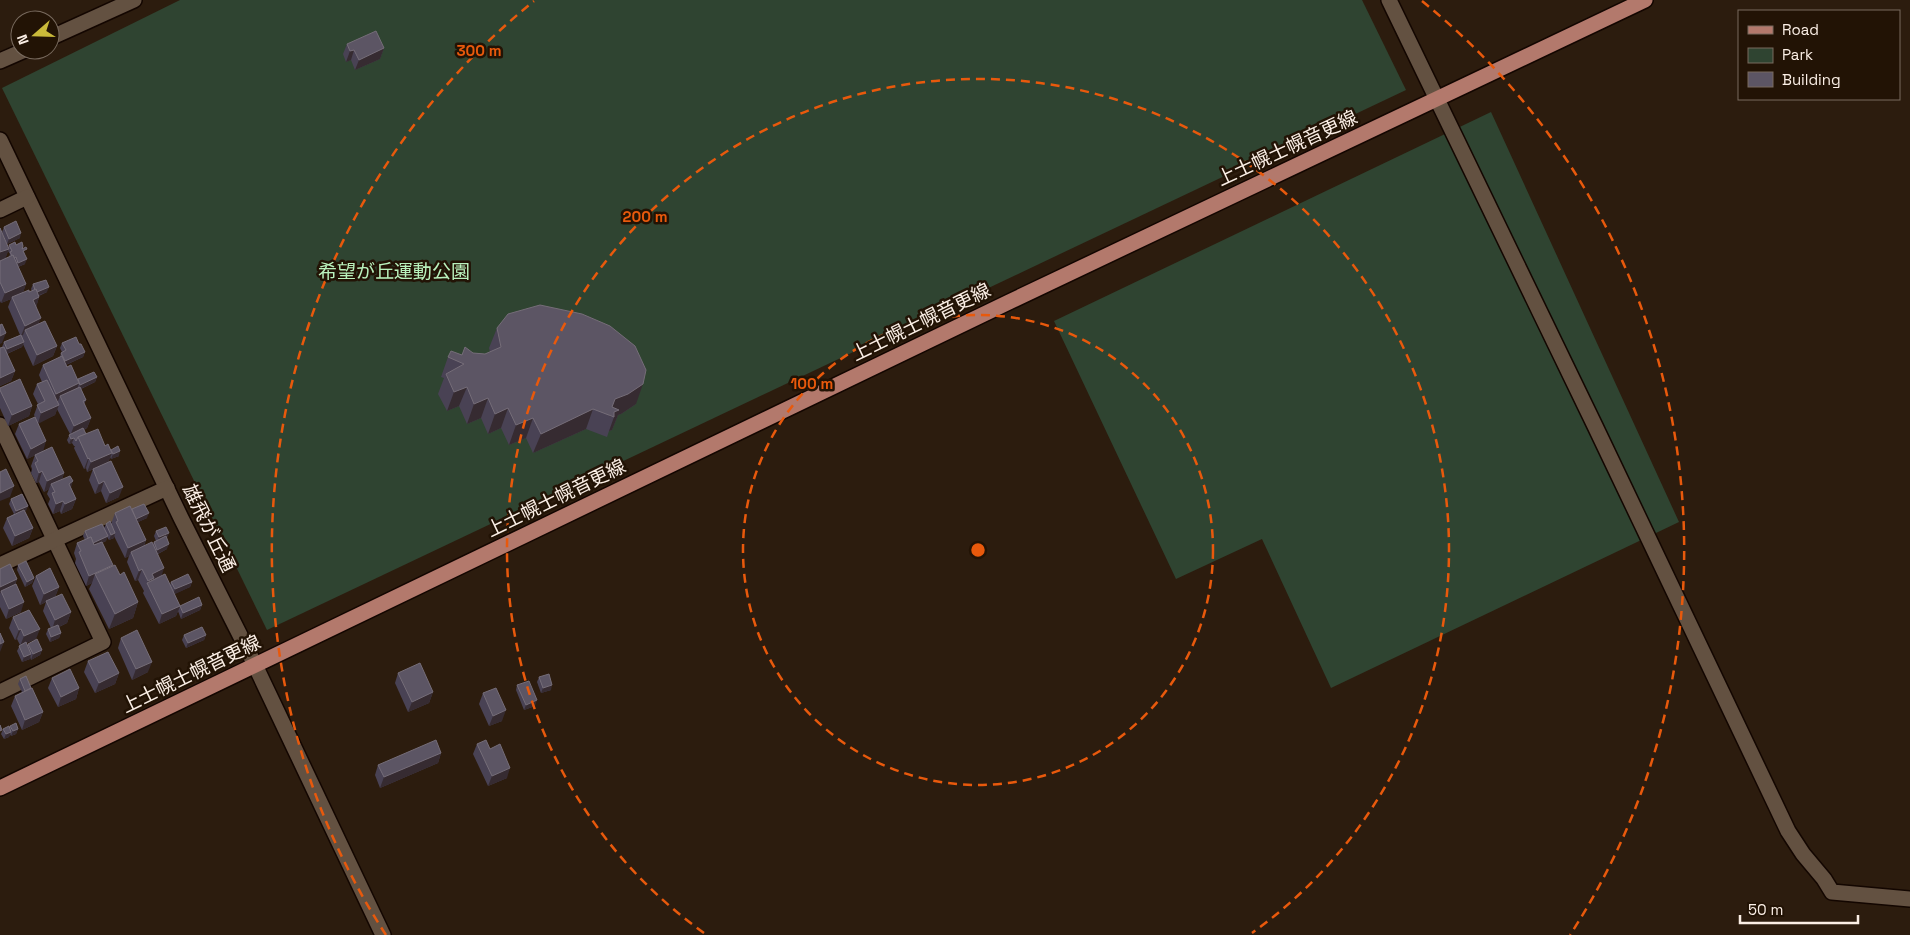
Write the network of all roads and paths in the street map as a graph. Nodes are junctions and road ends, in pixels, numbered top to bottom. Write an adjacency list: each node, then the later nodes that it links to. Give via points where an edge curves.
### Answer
1 (134, 0): 4 (street)
2 (1389, 0): 5 (street)
3 (1645, 0): 5 (main road, 上士幌士幌音更線)
4 (60, 33)
5 (1437, 100): 14 (main road, 上士幌士幌音更線); 17 (street, via 1788,831 1832,892)
6 (0, 140): 7 (street, 雄飛が丘通)
7 (27, 197): 8 (street); 11 (street, 雄飛が丘通)
8 (0, 210)
9 (0, 425): 10 (street)
10 (5, 449): 12 (street)
11 (167, 488): 12 (street); 14 (street, 雄飛が丘通)
12 (55, 540): 13 (street); 15 (street, via 103,642)
13 (0, 565)
14 (256, 665): 16 (main road, 上士幌士幌音更線); 18 (street, 雄飛が丘通)
15 (0, 692)
16 (0, 788)
17 (1910, 899)
18 (383, 935)

